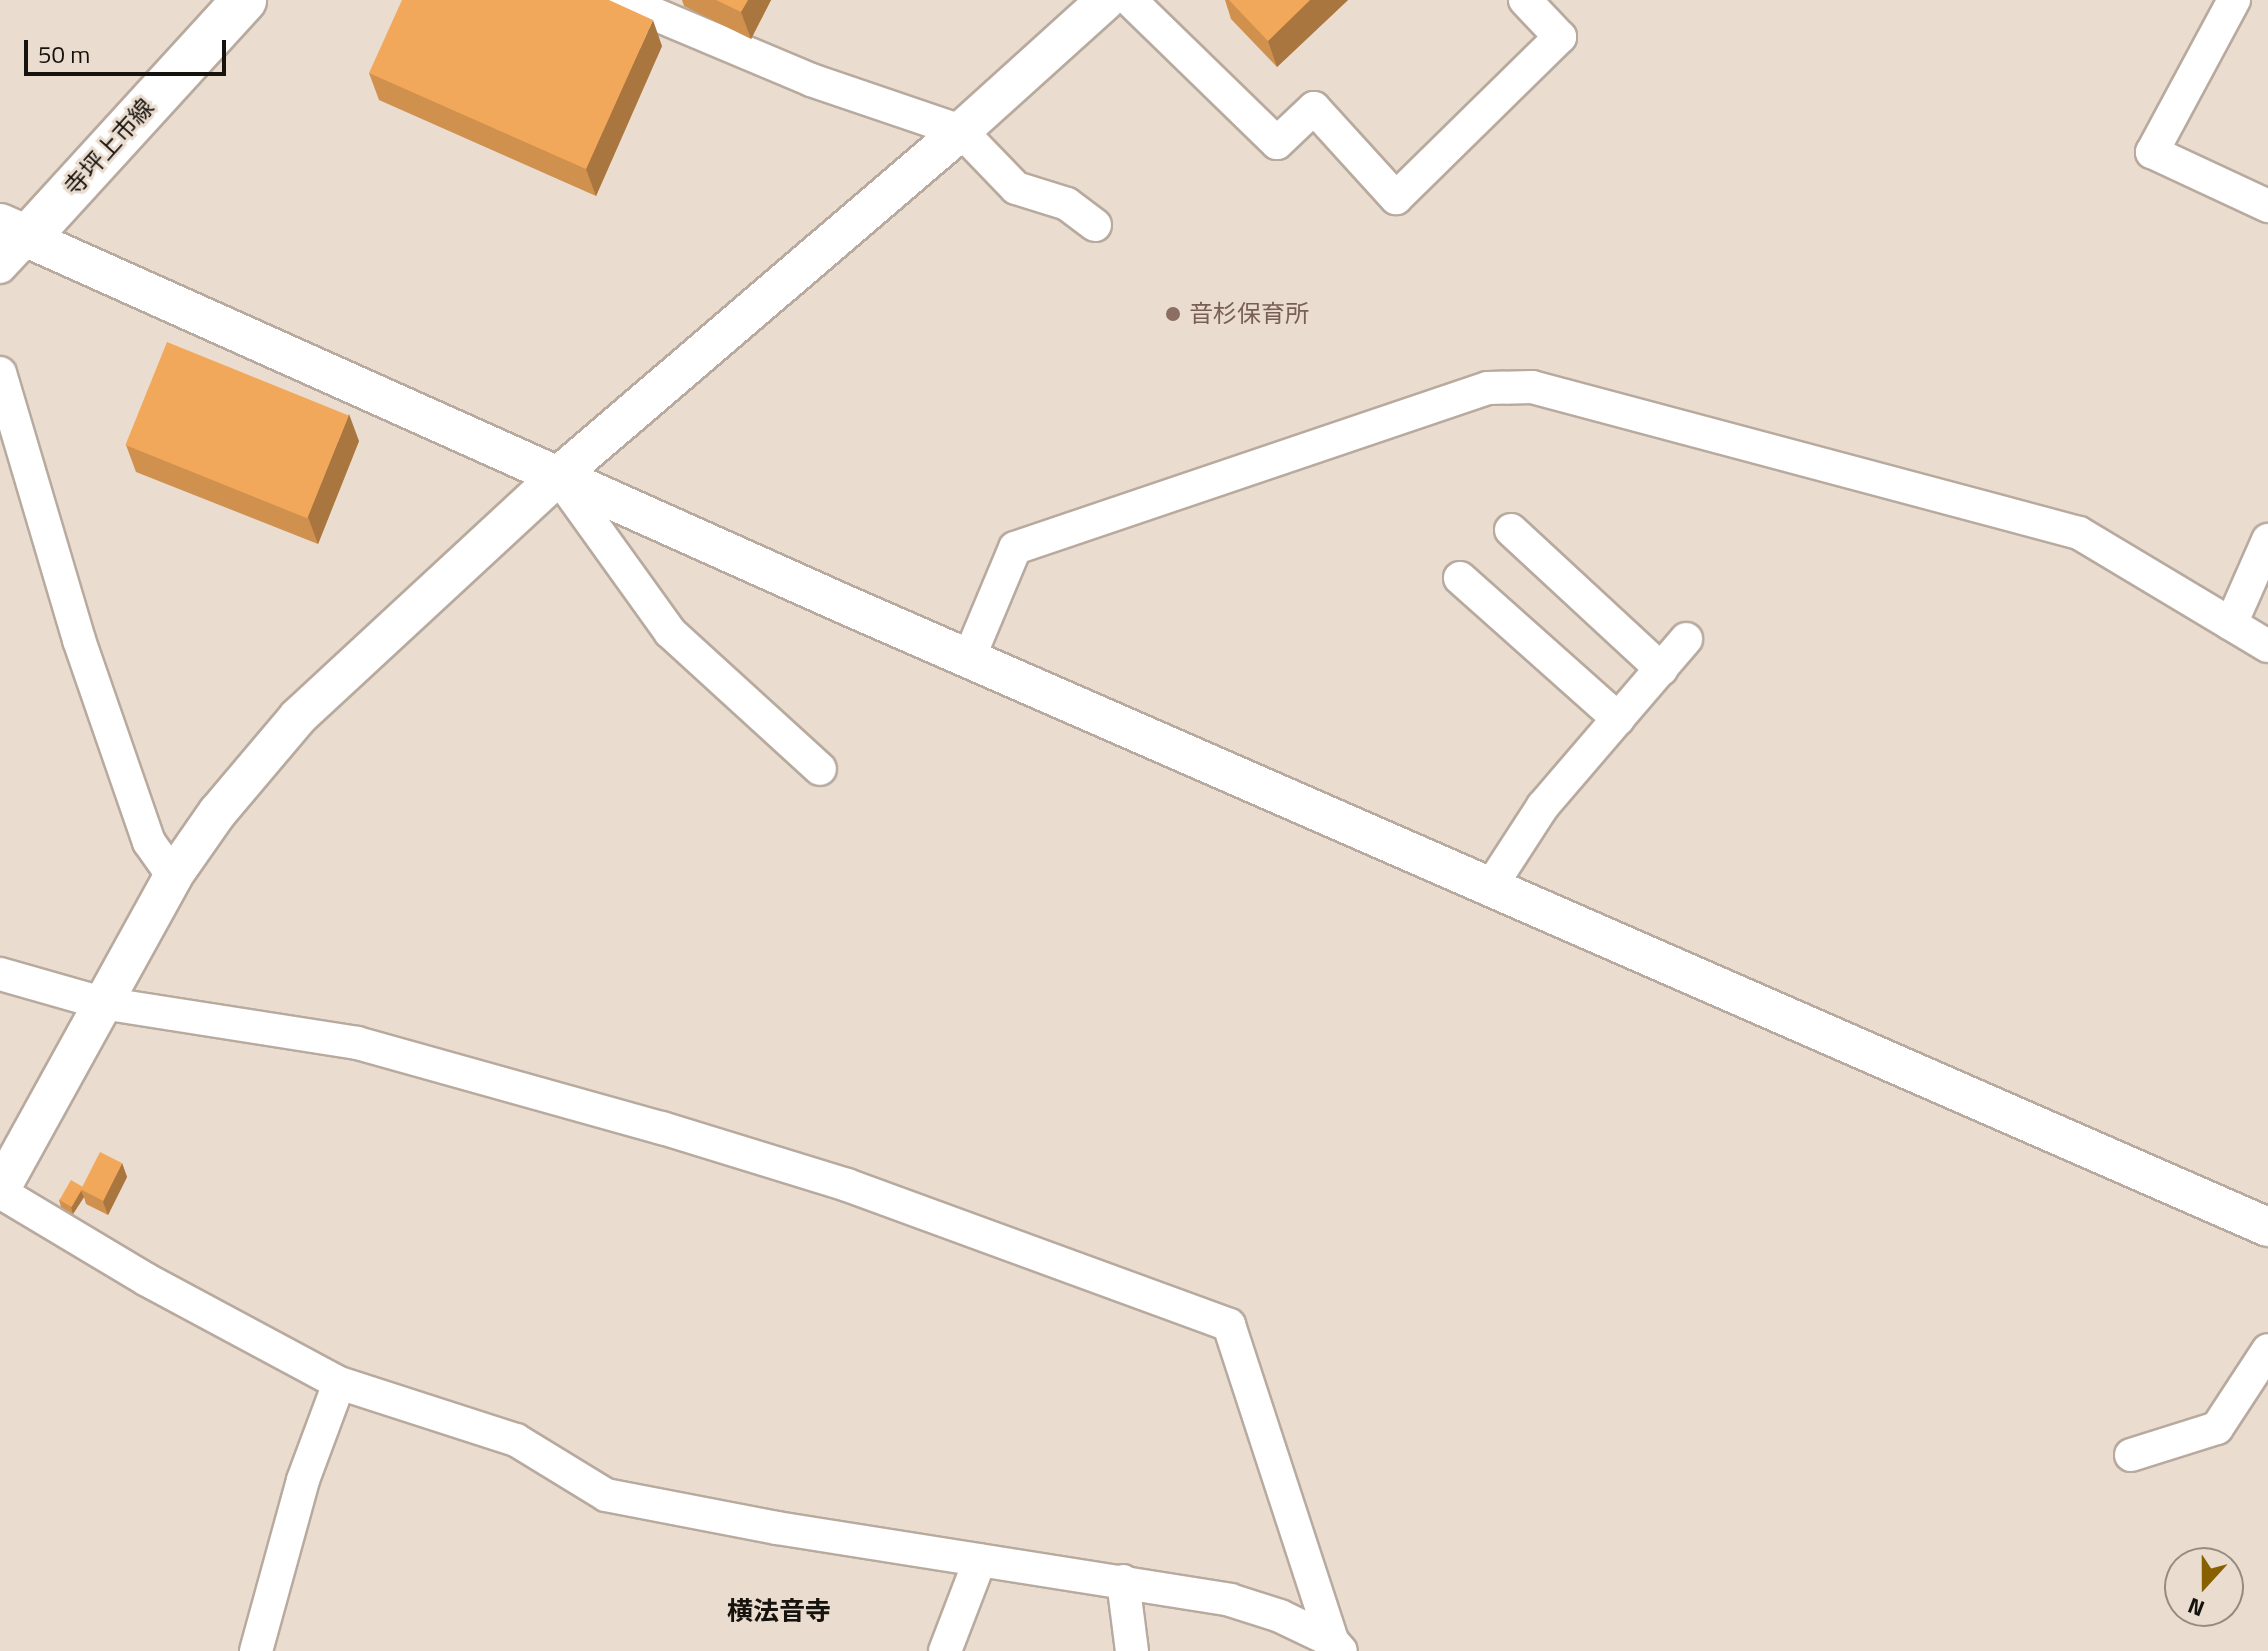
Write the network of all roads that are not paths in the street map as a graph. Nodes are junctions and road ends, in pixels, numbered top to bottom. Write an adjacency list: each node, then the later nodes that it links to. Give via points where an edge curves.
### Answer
1 (244, 0): 10 (main road, 寺坪上市線)
2 (621, 0): 7 (street, via 811,80)
3 (1106, 0): 7 (street)
4 (1130, 0): 5 (street, via 1277,143 1314,108 1396,198 1560,37)
5 (1525, 0)
6 (2234, 0): 8 (street, via 2152,152)
7 (961, 131): 9 (street, via 1016,188 1067,204); 13 (street)
8 (2268, 206)
9 (1095, 225)
10 (9, 244): 13 (street)
11 (0, 373): 14 (street)
12 (0, 475): 14 (street)
13 (558, 476): 21 (street); 24 (street, via 670,632); 25 (street, via 298,717 217,813)
14 (32, 478): 25 (street, via 79,640 149,842)
15 (1511, 530): 22 (street)
16 (2268, 540): 18 (street)
17 (1460, 578): 23 (street)
18 (2231, 624): 20 (street); 21 (street, via 2079,533 1532,387 1488,388 1015,548)
19 (1686, 639): 22 (street)
20 (2268, 646)
21 (969, 658): 26 (street)
22 (1661, 669): 23 (street)
23 (1618, 719): 26 (street, via 1543,806)
24 (820, 769)
25 (173, 876): 28 (street)
26 (1491, 886): 30 (street)
27 (0, 974): 28 (street)
28 (102, 1003): 29 (street); 36 (street, via 357,1043 647,1123 847,1185 1229,1325)
29 (0, 1191): 32 (street, via 147,1280)
30 (2268, 1227)
31 (2268, 1350): 33 (street, via 2217,1428)
32 (339, 1383): 34 (street, via 516,1440 606,1495); 37 (street, via 303,1480)
33 (2131, 1455)
34 (980, 1560): 35 (street); 38 (street)
35 (1123, 1581): 36 (street, via 1230,1600 1280,1616); 39 (street)
36 (1336, 1646)
37 (256, 1651)
38 (945, 1651)
39 (1132, 1651)

